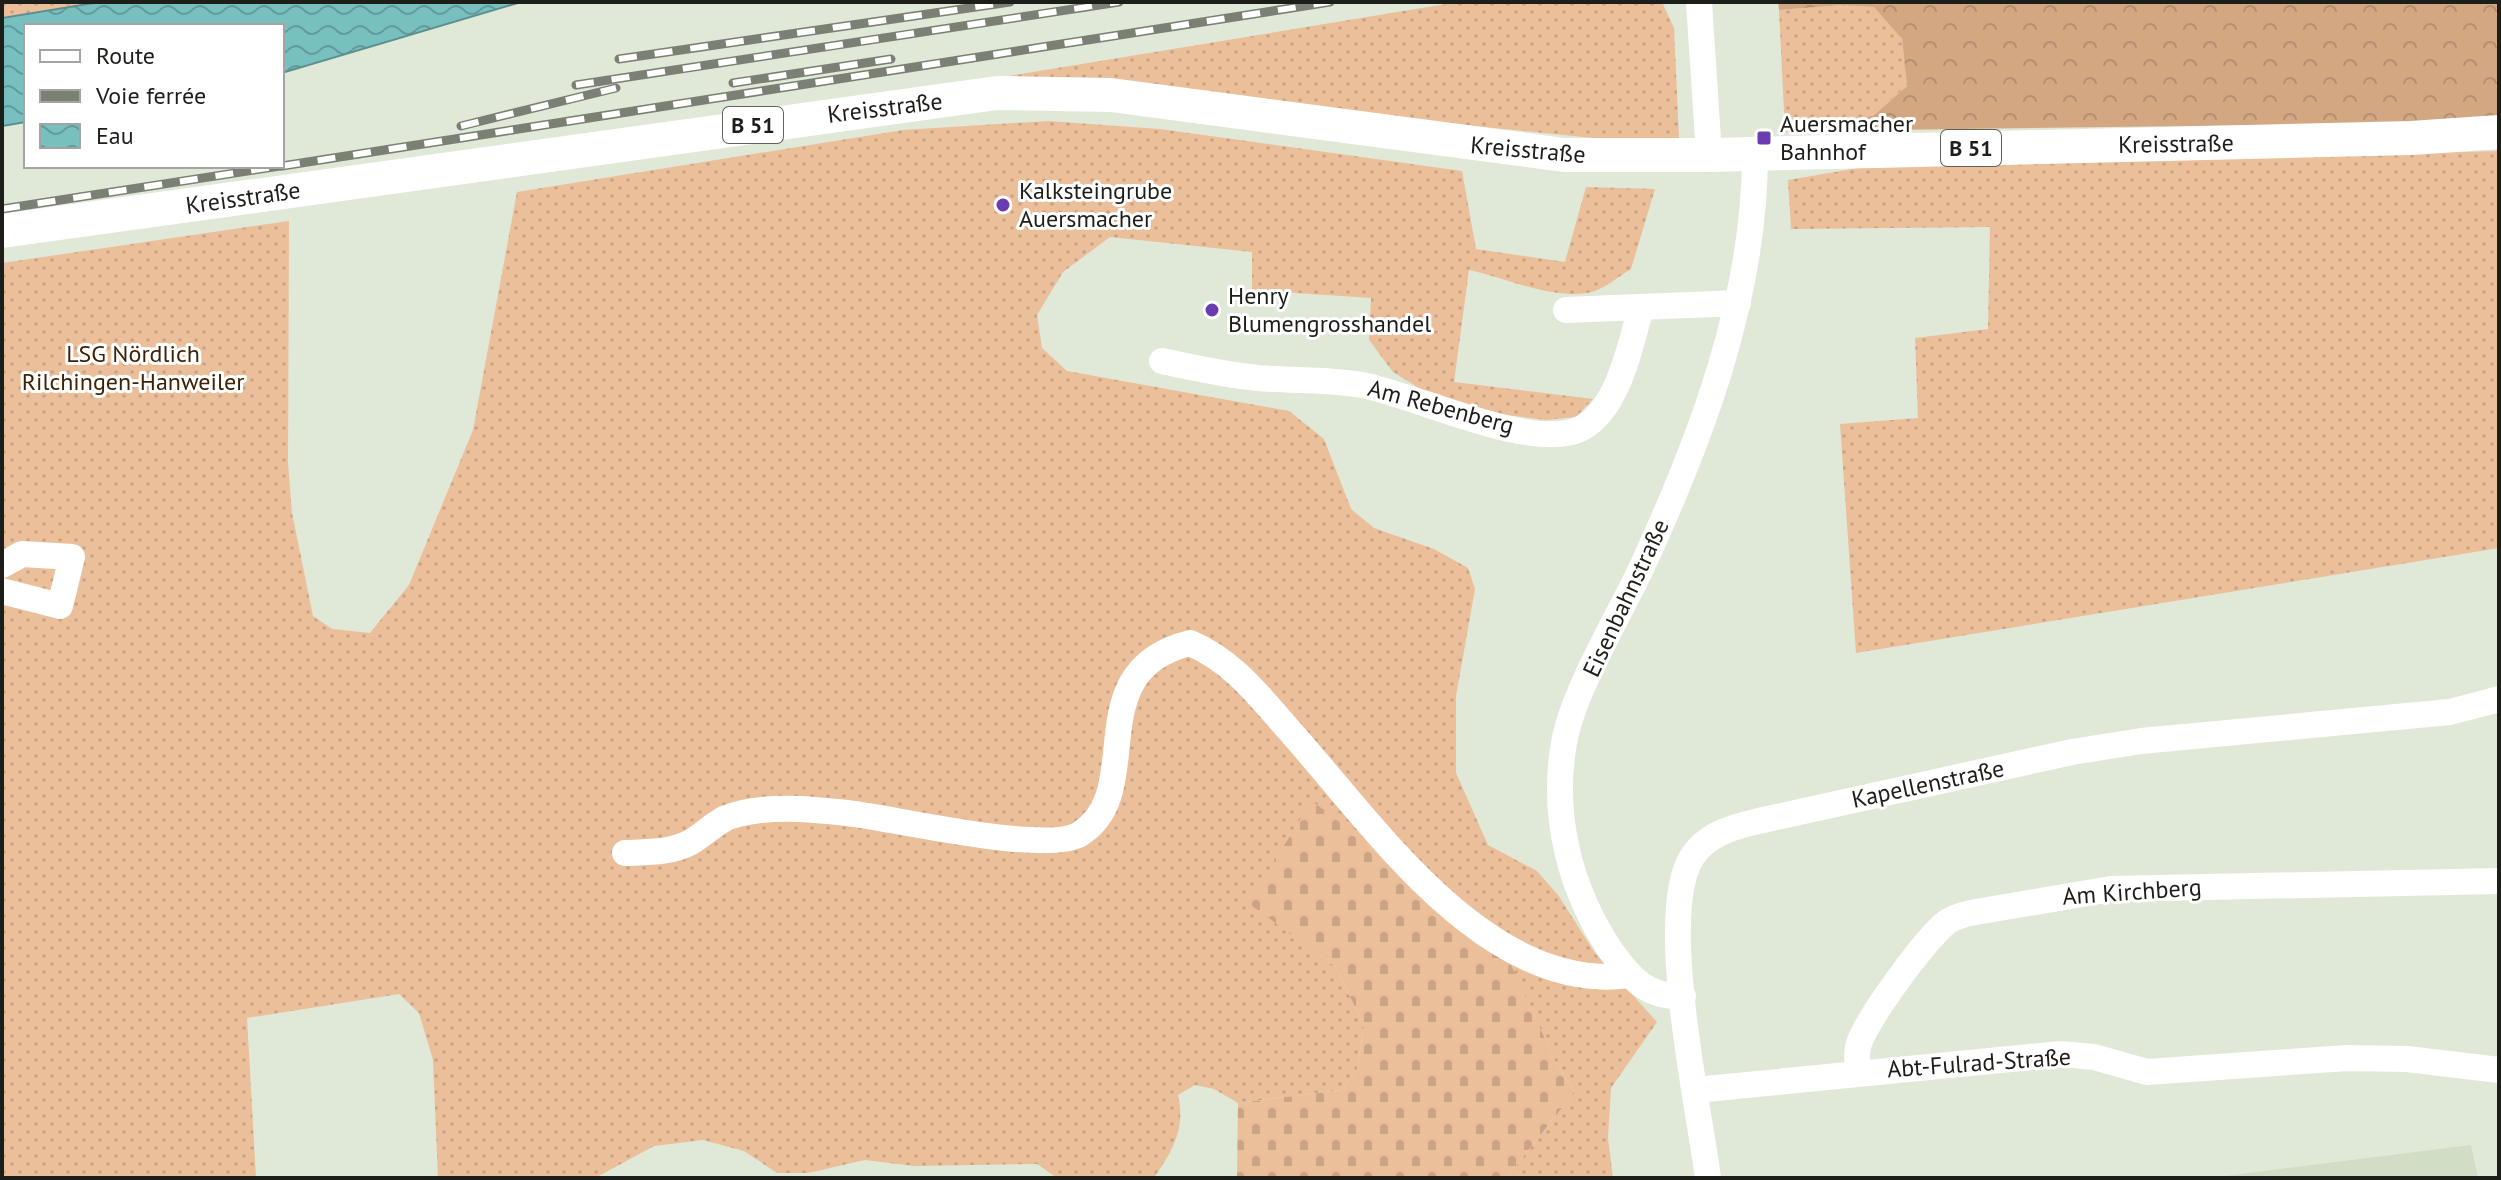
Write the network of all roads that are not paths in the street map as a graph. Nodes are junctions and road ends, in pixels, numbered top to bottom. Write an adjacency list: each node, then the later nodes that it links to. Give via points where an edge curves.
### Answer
1 (1699, 2): 4 (street)
2 (2499, 132): 3 (main road, Kreisstraße / B 51)
3 (1755, 154): 4 (main road, Kreisstraße / B 51); 6 (street, Eisenbahnstraße, via 1751,244)
4 (1709, 155): 5 (main road, Kreisstraße / B 51, via 1564,155 1111,95 997,93)
5 (2, 231)
6 (1738, 303): 7 (street); 15 (street, Eisenbahnstraße, via 1661,527 1576,703 1564,740 1561,782 1571,873 1596,929)
7 (1641, 307): 8 (street); 9 (street, Am Rebenberg, via 1623,370 1598,416 1578,430 1509,428 1363,385 1218,374)
8 (1566, 310)
9 (1162, 361)
10 (2, 565): 11 (street, via 22,554 72,557 60,606)
11 (2, 591)
12 (2499, 699): 16 (street, Kapellenstraße, via 2426,715 2086,750 1734,827 1703,844 1678,891)
13 (625, 853): 15 (street, via 663,851 688,843 725,819 788,810 848,813 1041,842 1078,836 1104,809 1124,697 1156,657 1190,643 1233,667 1422,880 1476,930 1550,969 1612,978)
14 (2499, 881): 18 (street, Am Kirchberg, via 2111,889 1970,913 1937,931 1901,978 1857,1048)
15 (1630, 975): 16 (street, Eisenbahnstraße, via 1654,994)
16 (1683, 996): 19 (street, Kapellenstraße)
17 (2499, 1070): 18 (street, Abt-Fulrad-Straße, via 2347,1058 2147,1072 2061,1054)
18 (1858, 1072): 19 (street, Abt-Fulrad-Straße)
19 (1696, 1090): 20 (street, Kapellenstraße)
20 (1708, 1178)

